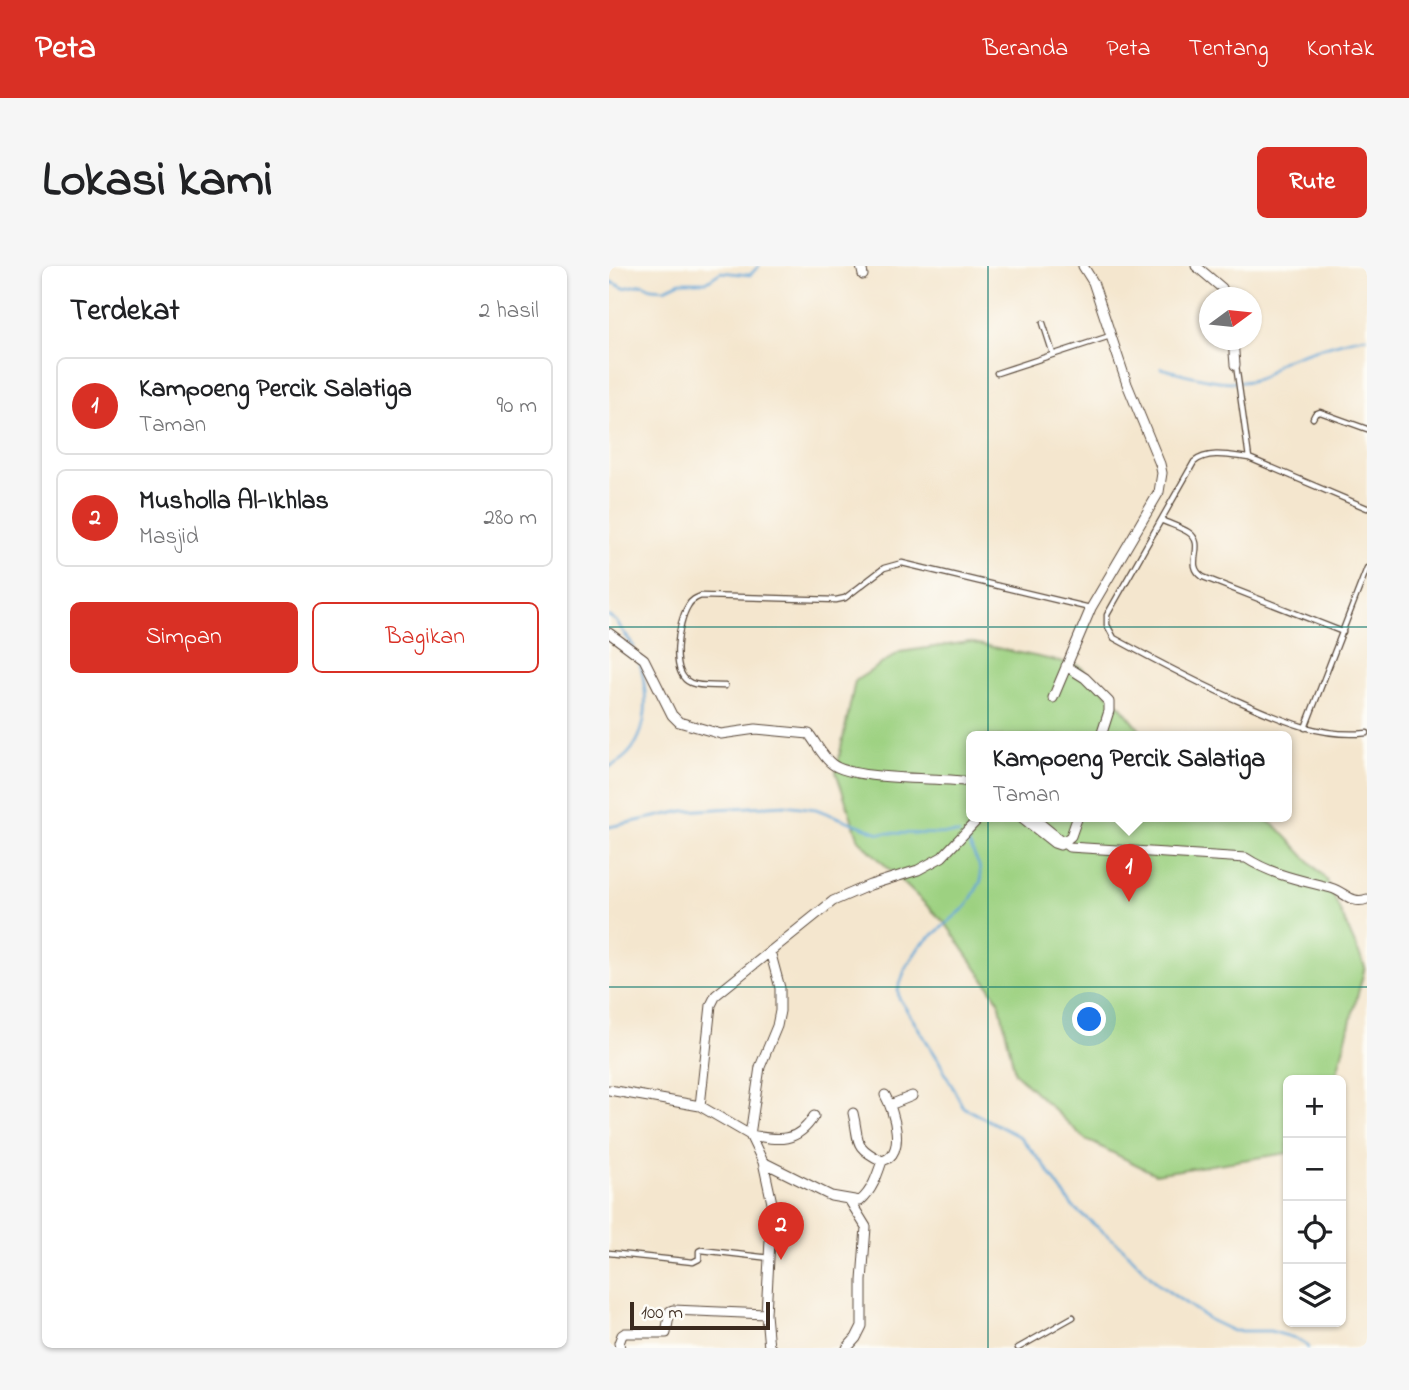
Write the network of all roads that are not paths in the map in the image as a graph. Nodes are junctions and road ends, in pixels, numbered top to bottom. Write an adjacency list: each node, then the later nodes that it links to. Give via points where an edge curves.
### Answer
1 (1083, 266): 5 (street)
2 (1196, 266): 3 (street)
3 (1220, 287)
4 (1043, 323): 7 (lane)
5 (1111, 335): 7 (lane); 16 (street, via 1160,464 1161,482)
6 (1234, 350): 8 (street)
7 (1053, 354): 9 (lane)
8 (1235, 365): 12 (lane)
9 (997, 373)
10 (1313, 418): 11 (lane, via 1320,412)
11 (1367, 429)
12 (1249, 458): 13 (lane); 14 (lane, via 1200,457)
13 (1367, 508)
14 (1161, 520): 17 (lane, via 1195,540 1196,573); 22 (lane, via 1107,615 1114,638 1191,680)
15 (1367, 568): 17 (lane)
16 (1091, 608): 19 (street); 20 (lane, via 902,563 884,568 836,600 701,596 683,617 677,643 679,668 691,683)
17 (1343, 632): 22 (lane)
18 (609, 633): 25 (street, via 641,656 672,715 686,726 721,734 756,729 809,734 832,764 852,773)
19 (1066, 666): 21 (street); 23 (street, via 1109,702)
20 (725, 686)
21 (1053, 698)
22 (1304, 727): 24 (lane, via 1336,734)
23 (1103, 731)
24 (1367, 733)
25 (966, 781)
26 (974, 822): 32 (street, via 942,857 833,901)
27 (1028, 822): 30 (street)
28 (1038, 822): 30 (street)
29 (1076, 822): 30 (street)
30 (1062, 844): 31 (street, via 1245,858 1356,901)
31 (1367, 900)
32 (771, 951): 37 (street, via 716,995 711,1005); 40 (street, via 780,1011 760,1067)
33 (609, 1090): 37 (street)
34 (885, 1095): 36 (street)
35 (912, 1096): 36 (street)
36 (890, 1105): 41 (street, via 896,1148)
37 (700, 1106): 40 (street)
38 (853, 1113): 41 (street, via 860,1147)
39 (814, 1115): 40 (street, via 805,1129 788,1138)
40 (750, 1135): 42 (street)
41 (882, 1161): 43 (street, via 866,1196)
42 (764, 1162): 43 (street); 45 (street, via 772,1203)
43 (850, 1201): 50 (street, via 866,1227 862,1326)
44 (609, 1253): 45 (lane, via 693,1262 701,1250)
45 (770, 1258): 46 (street)
46 (766, 1314): 48 (street, via 673,1310 666,1333 625,1333); 49 (street)
47 (1073, 1317): 51 (lane)
48 (620, 1348)
49 (771, 1348)
50 (848, 1348)
51 (1019, 1348)

